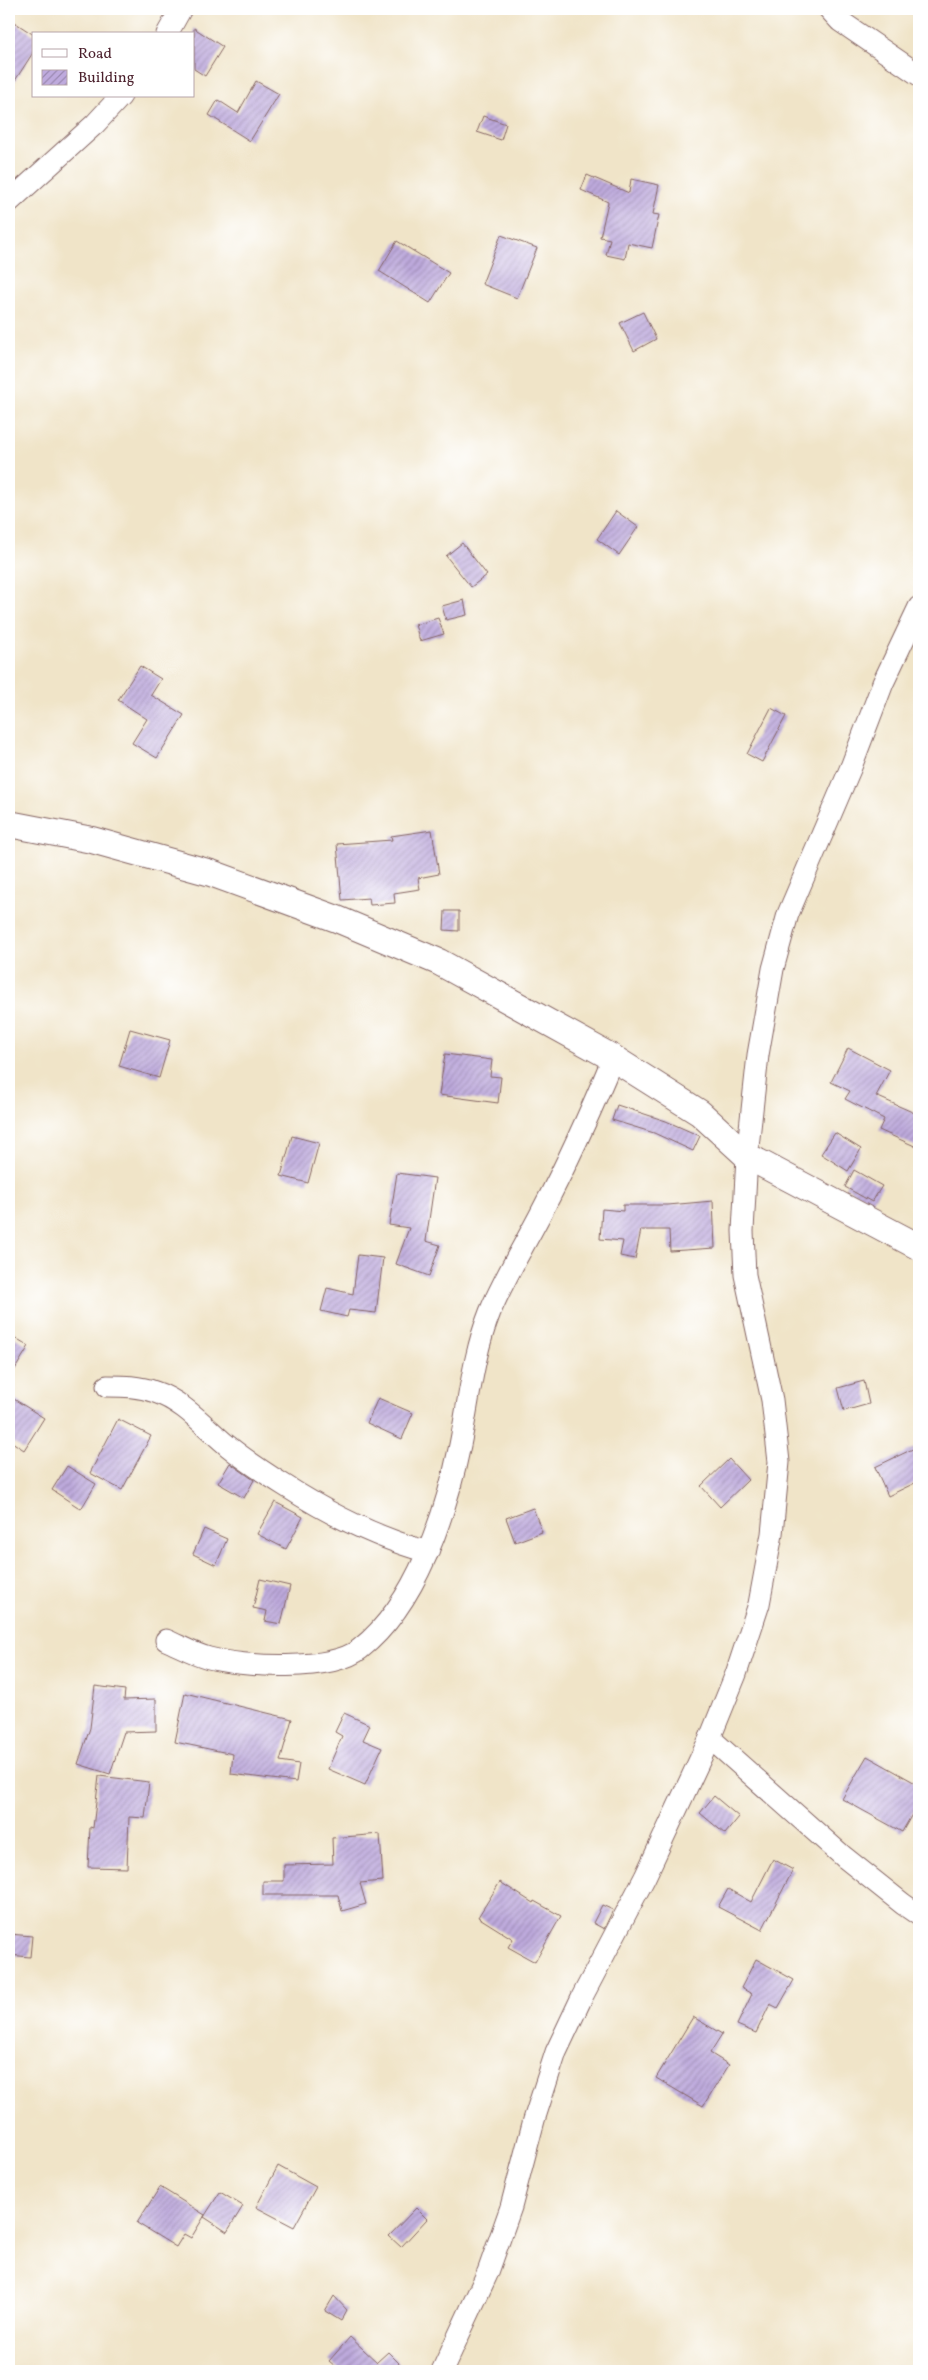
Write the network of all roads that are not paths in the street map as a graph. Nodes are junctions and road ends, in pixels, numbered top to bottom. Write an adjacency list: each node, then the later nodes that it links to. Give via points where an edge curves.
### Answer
1 (181, 9): 3 (street)
2 (829, 9): 4 (street, via 840,21)
3 (168, 32)
4 (919, 74)
5 (119, 98): 6 (street)
6 (9, 202)
7 (919, 607): 10 (street, via 883,683 788,914 773,969 758,1055)
8 (9, 824): 9 (street, via 92,840 211,873 337,919 439,962)
9 (613, 1058): 10 (street, via 700,1112); 13 (street, via 576,1147 490,1312 480,1342 458,1453 439,1526)
10 (747, 1156): 11 (street); 15 (street, via 743,1231 745,1275 772,1400 779,1462 772,1534 759,1604)
11 (919, 1247)
12 (106, 1386): 13 (street, via 128,1386 156,1392 172,1400 230,1448 284,1485 378,1536)
13 (428, 1552): 14 (street, via 410,1588 384,1624 359,1650 337,1660 269,1666 209,1658)
14 (166, 1640)
15 (710, 1738): 16 (street, via 844,1857); 17 (street, via 645,1877 556,2052 511,2207 488,2272)
16 (919, 1914)
17 (442, 2371)

